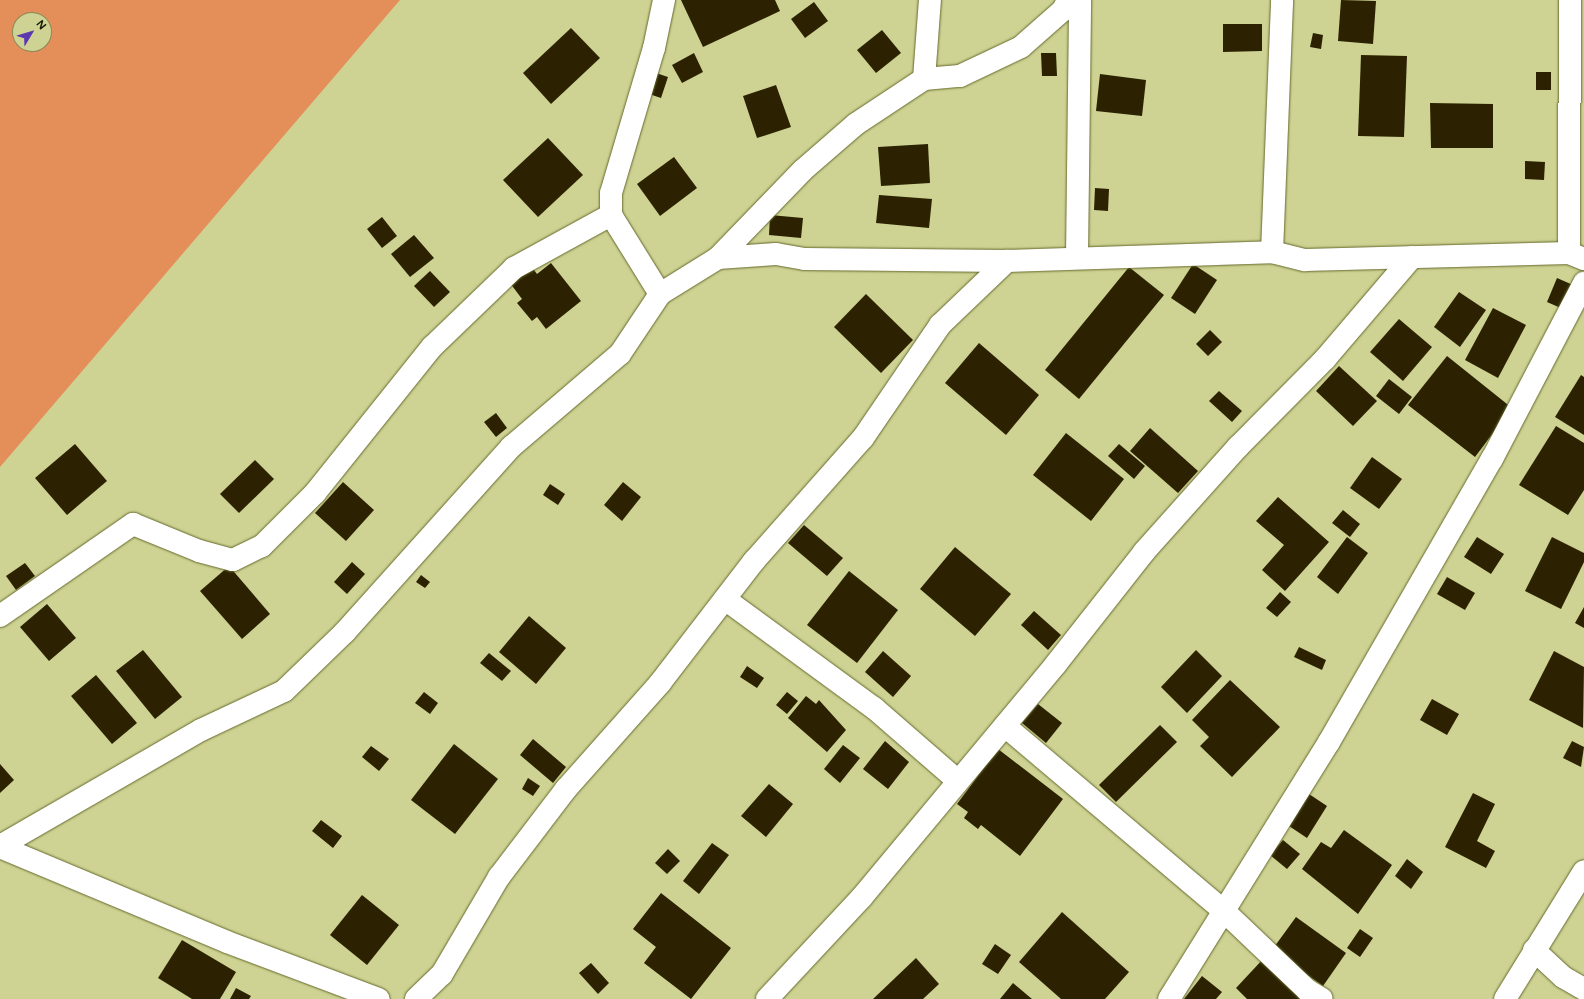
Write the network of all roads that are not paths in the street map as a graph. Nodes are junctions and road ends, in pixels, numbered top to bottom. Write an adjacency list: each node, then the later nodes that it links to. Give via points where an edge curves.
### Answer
1 (664, 0): 8 (street, via 654,48 611,193)
2 (930, 0): 7 (street)
3 (1068, 0): 7 (street, via 1063,10 1021,47 960,76)
4 (1080, 0): 10 (street)
5 (1282, 0): 9 (street)
6 (1570, 0): 11 (street)
7 (924, 79): 13 (street, via 856,124 803,170)
8 (611, 214): 16 (street); 18 (street, via 514,268 432,347 315,493 262,546 233,560 199,551 133,524)
9 (1272, 252): 10 (street); 12 (street, via 1305,260)
10 (1077, 256): 14 (street)
11 (1577, 256): 12 (street)
12 (1412, 257): 19 (street, via 1325,359 1238,447 1144,552)
13 (718, 258): 14 (street, via 776,254 805,259); 16 (street)
14 (1007, 262): 17 (street, via 940,325 863,438 754,561)
15 (1584, 283): 23 (street, via 1492,459 1329,742)
16 (660, 294): 21 (street, via 620,354 511,448 345,632 284,691 201,730)
17 (725, 599): 20 (street, via 874,708); 27 (street, via 526,841 499,877 442,974)
18 (0, 616)
19 (1005, 726): 20 (street); 23 (street)
20 (958, 781): 28 (street, via 862,897)
21 (0, 846): 26 (street, via 227,942)
22 (1584, 871): 24 (street)
23 (1224, 911): 29 (street); 30 (street, via 1307,990)
24 (1534, 950): 25 (street, via 1564,977); 31 (street)
25 (1584, 989)
26 (379, 999)
27 (416, 999)
28 (767, 999)
29 (1169, 999)
30 (1322, 999)
31 (1504, 999)

